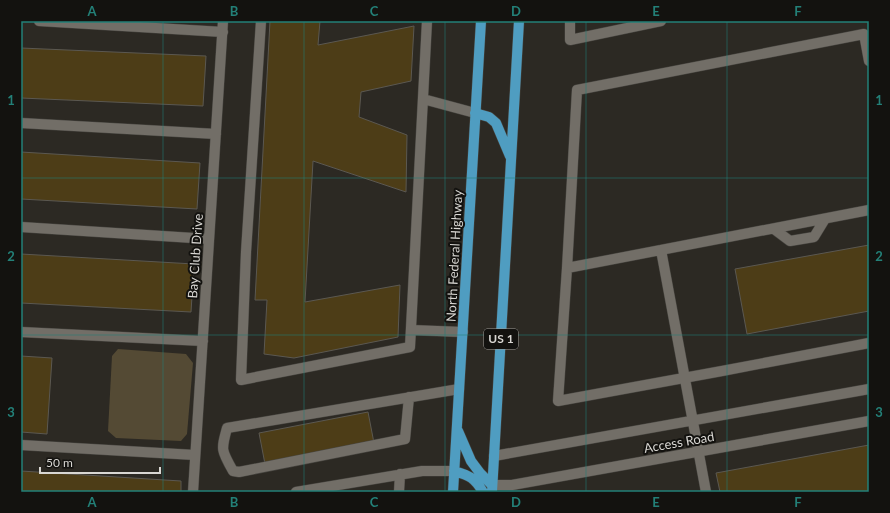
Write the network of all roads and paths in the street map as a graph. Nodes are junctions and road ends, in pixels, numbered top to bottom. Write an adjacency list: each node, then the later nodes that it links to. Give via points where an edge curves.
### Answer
1 (39, 21): 9 (street)
2 (223, 21): 9 (street, Bay Club Drive)
3 (261, 21): 23 (street, via 246,252 241,380 410,347)
4 (427, 21): 11 (street)
5 (481, 21): 12 (main road, North Federal Highway)
6 (520, 21): 15 (main road, US 1)
7 (570, 21): 8 (street, via 570,40)
8 (661, 21)
9 (223, 32): 14 (street, Bay Club Drive)
10 (869, 61): 22 (street, via 864,34 577,90)
11 (423, 99): 12 (street); 23 (street)
12 (476, 113): 15 (main road, via 489,117 496,123); 25 (main road, North Federal Highway)
13 (21, 123): 14 (street)
14 (216, 134): 20 (street, Bay Club Drive)
15 (511, 160): 38 (main road, US 1)
16 (869, 210): 17 (street)
17 (825, 219): 19 (street); 19 (street, via 814,237 790,241)
18 (21, 227): 20 (street)
19 (774, 229): 21 (street)
20 (209, 239): 26 (street, Bay Club Drive)
21 (661, 250): 22 (street); 28 (street)
22 (567, 268): 28 (street, via 558,401)
23 (411, 330): 25 (street)
24 (21, 332): 26 (street)
25 (463, 332): 29 (main road, North Federal Highway)
26 (203, 341): 37 (street, Bay Club Drive)
27 (869, 343): 28 (street)
28 (685, 378): 32 (street)
29 (459, 389): 31 (street); 34 (main road, North Federal Highway)
30 (869, 389): 32 (street, Access Road)
31 (409, 397): 31 (street, via 405,439 239,472 233,471 224,455 222,446 227,428)
32 (693, 421): 36 (street); 38 (street, Access Road)
33 (869, 421): 36 (street, Access Road)
34 (457, 427): 39 (main road, North Federal Highway); 41 (main road, via 472,461)
35 (21, 445): 37 (street)
36 (699, 451): 41 (street, Access Road); 48 (street)
37 (196, 455): 43 (street, Bay Club Drive)
38 (494, 456): 41 (main road, US 1)
39 (454, 471): 40 (street); 46 (main road, North Federal Highway); 47 (main road, via 469,476)
40 (400, 474): 42 (street); 45 (street)
41 (492, 489)
42 (310, 491): 44 (street)
43 (193, 492)
44 (296, 492)
45 (399, 492)
46 (453, 492)
47 (483, 492)
48 (706, 492)

